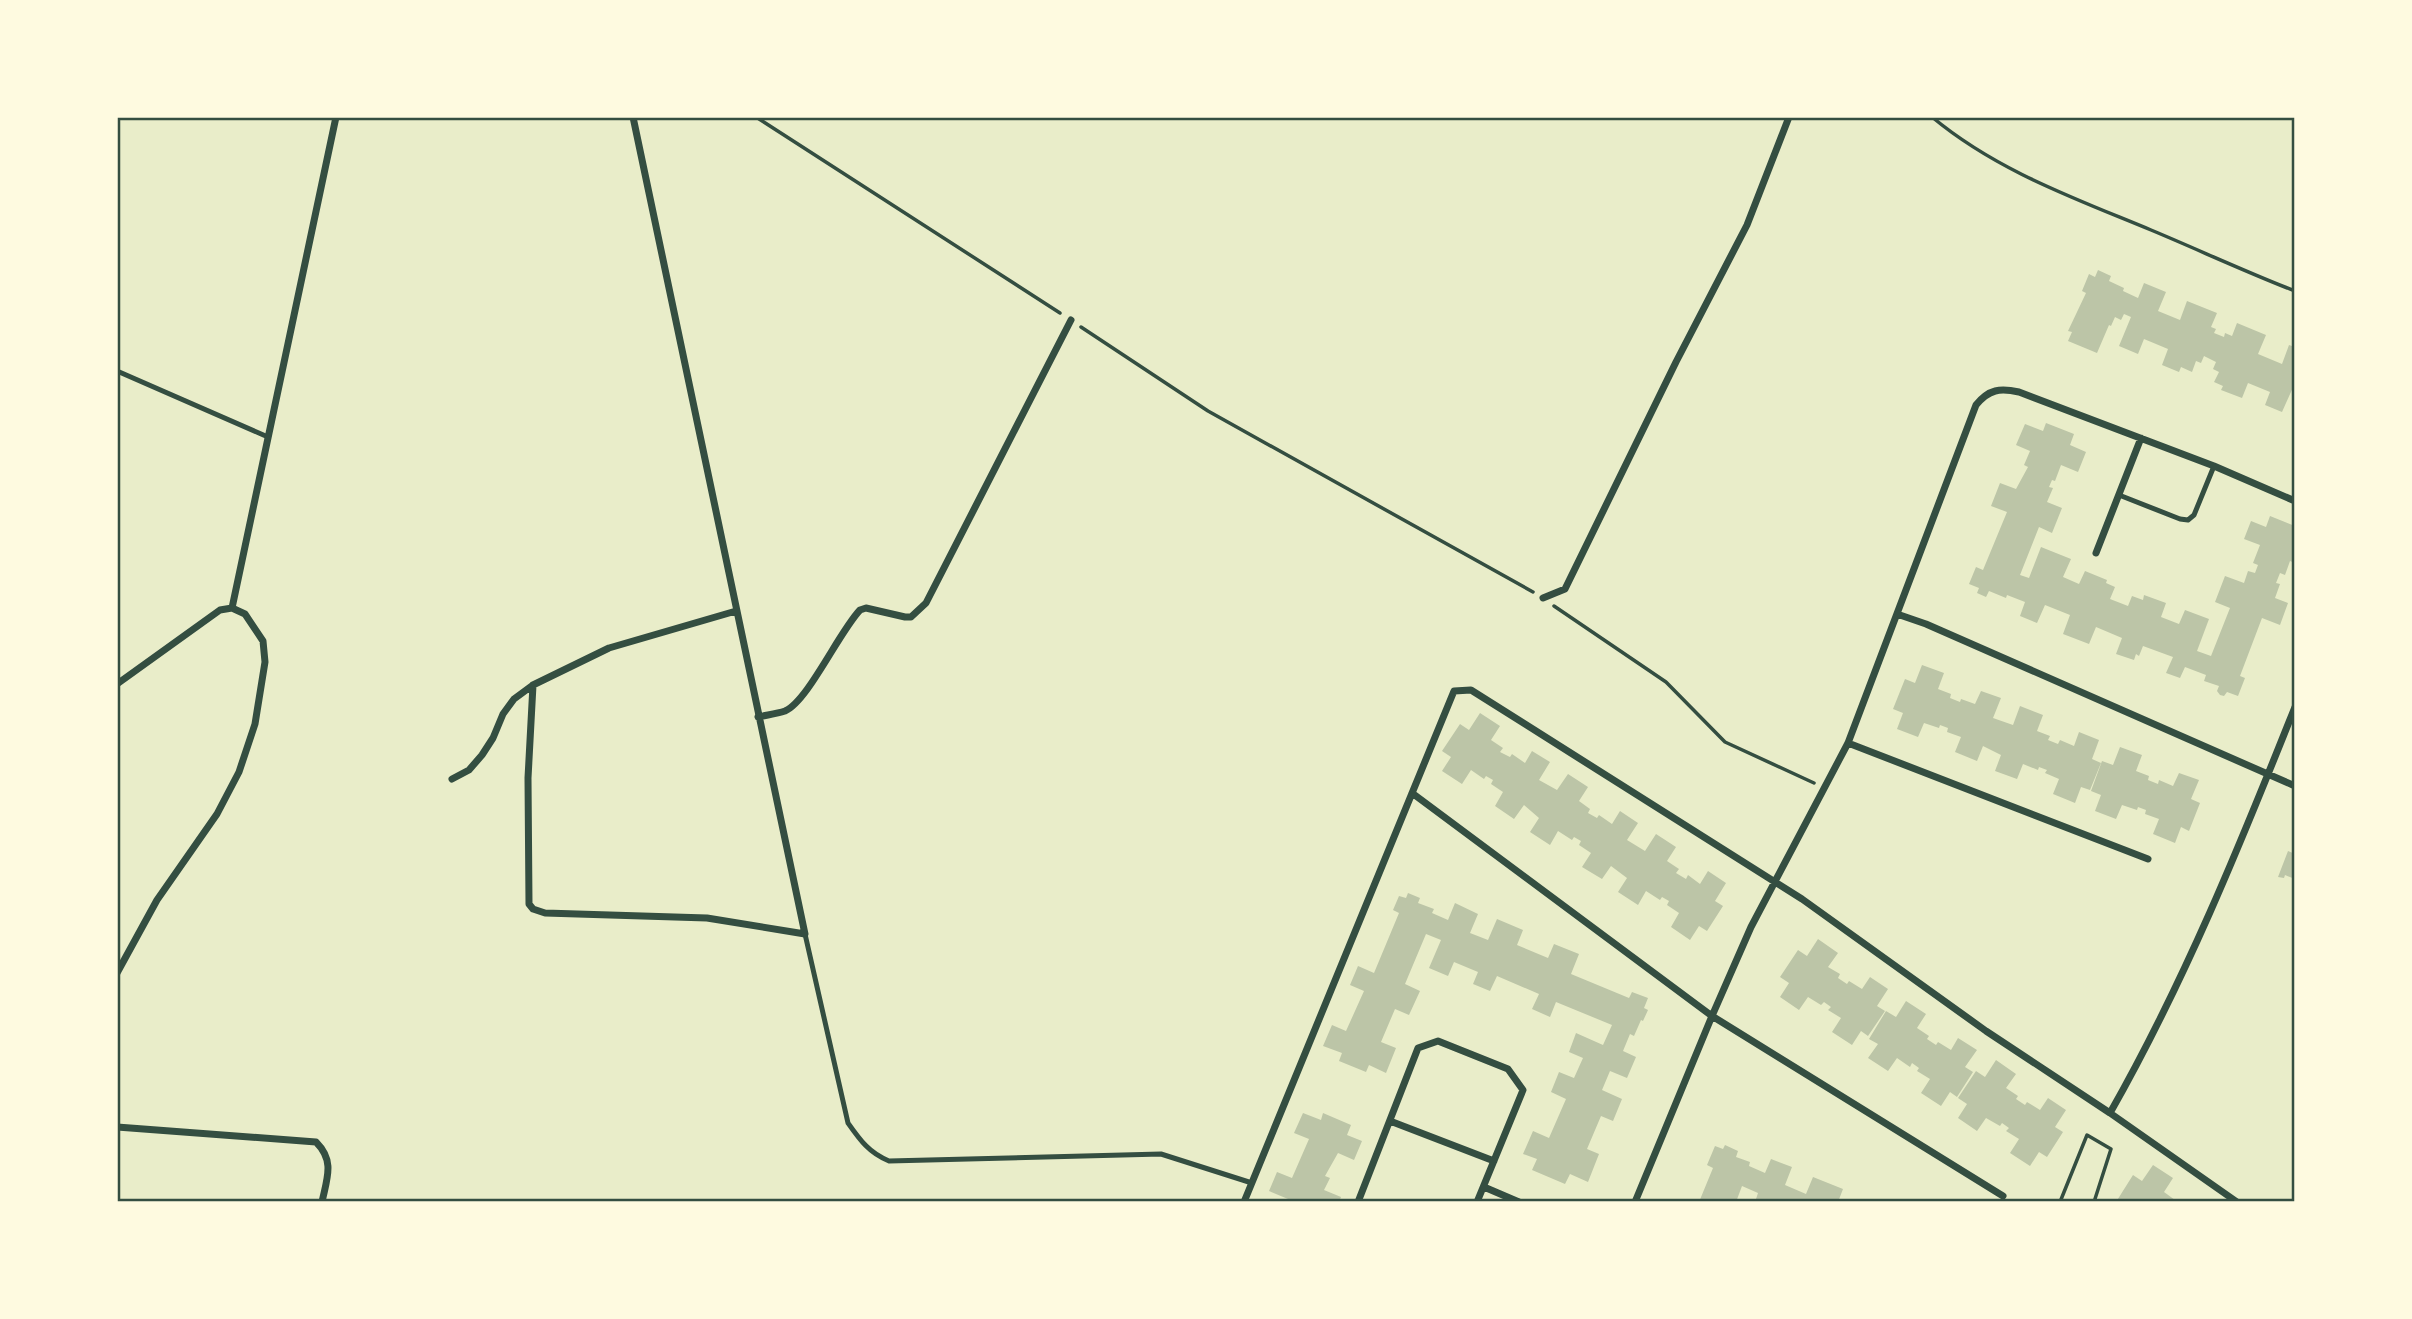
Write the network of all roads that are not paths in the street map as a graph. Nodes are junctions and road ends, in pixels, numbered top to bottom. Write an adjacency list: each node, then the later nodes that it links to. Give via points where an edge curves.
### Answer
1 (336, 117): 6 (street)
2 (634, 117): 14 (street)
3 (1788, 117): 12 (street, via 1747,225 1565,589)
4 (1071, 320): 19 (street, via 919,611 905,617 860,610 792,706)
5 (117, 371): 6 (lane)
6 (268, 437): 13 (street)
7 (2141, 438): 8 (street); 9 (street); 15 (street, via 2019,392 1993,390 1984,396 1976,405)
8 (2214, 466): 9 (lane, via 2188,520); 10 (street)
9 (2119, 495): 11 (street)
10 (2295, 500)
11 (2096, 554)
12 (1543, 598)
13 (232, 608): 16 (street, via 208,617); 28 (street, via 245,614 263,641 265,662 256,724 217,814 157,900)
14 (736, 611): 17 (street, via 609,648); 19 (street)
15 (1897, 614): 20 (street); 21 (street)
16 (117, 684)
17 (533, 685): 22 (street, via 503,714 482,755 469,770); 27 (street, via 528,792 529,904 533,909 708,918)
18 (2295, 707): 21 (street)
19 (758, 717): 27 (street)
20 (1848, 743): 25 (street); 26 (street)
21 (2268, 774): 23 (street); 30 (street, via 2187,967)
22 (452, 779)
23 (2295, 786)
24 (1412, 793): 26 (street, via 1454,691 1471,690); 29 (street); 34 (street)
25 (2148, 859)
26 (1773, 883): 29 (street); 30 (street)
27 (805, 934): 34 (lane, via 849,1123 874,1155 889,1161 1161,1154)
28 (117, 973)
29 (1712, 1016): 36 (street); 42 (street)
30 (2110, 1113): 43 (street)
31 (1390, 1121): 33 (street); 33 (street, via 1418,1048 1438,1041 1508,1069 1523,1090); 39 (street)
32 (117, 1127): 37 (street, via 316,1142 326,1152 329,1168)
33 (1494, 1161): 35 (street)
34 (1252, 1183): 38 (street)
35 (1483, 1187): 40 (street); 41 (street)
36 (2003, 1196)
37 (322, 1202)
38 (1244, 1202)
39 (1358, 1202)
40 (1477, 1202)
41 (1519, 1202)
42 (1635, 1202)
43 (2237, 1202)

